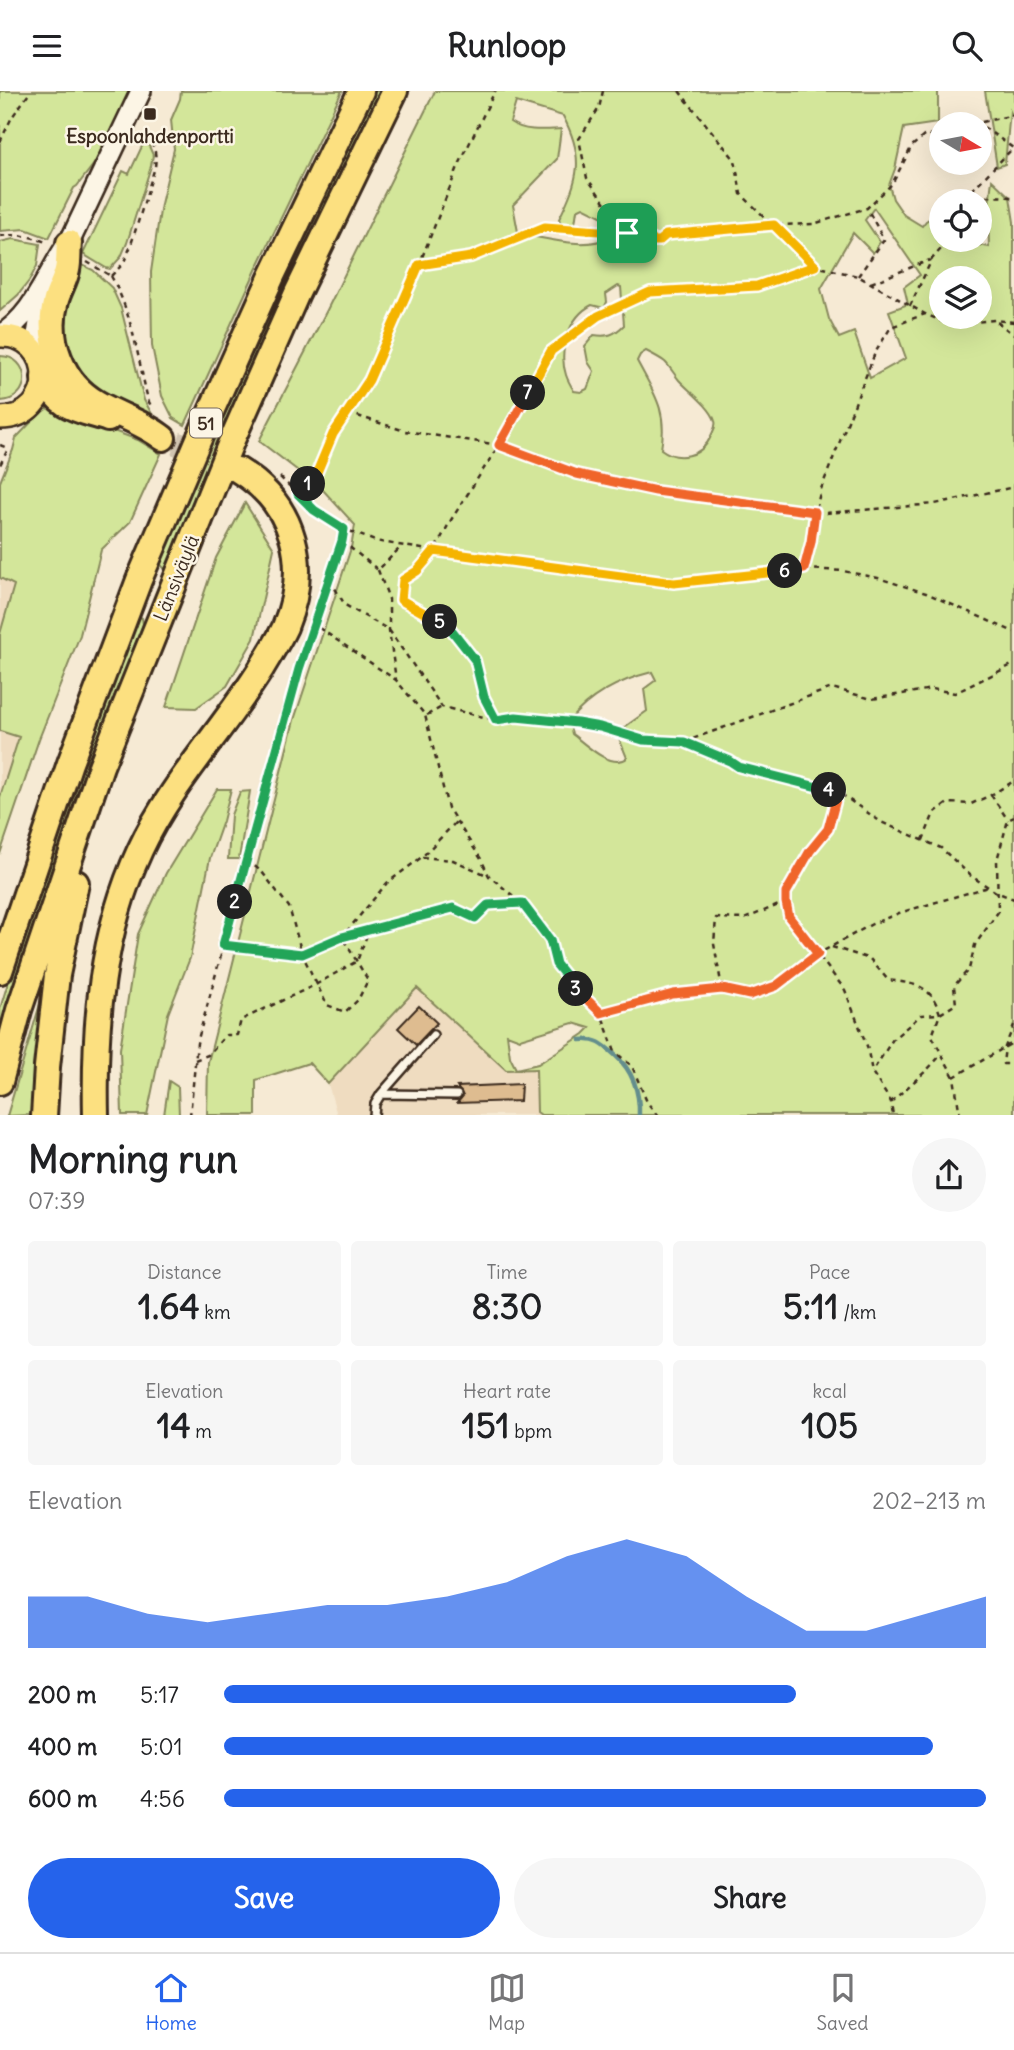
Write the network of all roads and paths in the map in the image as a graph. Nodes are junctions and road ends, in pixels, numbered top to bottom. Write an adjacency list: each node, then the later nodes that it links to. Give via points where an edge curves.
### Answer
1 (31, 91): 13 (path)
2 (141, 91): 22 (main road)
3 (361, 91): 89 (highway, Länsiväylä / 51, via 271,278 139,580 70,763)
4 (395, 91): 66 (highway, Länsiväylä / 51, via 232,440)
5 (495, 91): 26 (path)
6 (603, 91): 20 (path, via 599,108 579,139 587,178)
7 (679, 91): 19 (path, via 735,160 741,194)
8 (1014, 115): 9 (path)
9 (992, 120)
10 (141, 132): 28 (path, via 152,141 155,167 130,248)
11 (992, 134): 14 (path)
12 (929, 136): 18 (path, via 912,146 892,184)
13 (0, 142)
14 (1014, 151): 15 (path)
15 (974, 189)
16 (992, 196): 17 (path)
17 (1014, 197)
18 (867, 208): 19 (path, via 813,224); 29 (path, via 884,240)
19 (774, 225): 20 (path, via 666,235 659,241); 27 (path)
20 (627, 233): 26 (path, via 545,227 471,257)
21 (0, 236): 22 (path, via 31,236)
22 (65, 247): 25 (main road); 28 (path); 38 (main road, via 36,334); 38 (highway, via 67,270 53,320 63,369 96,403 170,441 73,409 56,397)
23 (938, 252): 24 (path)
24 (932, 259): 30 (path); 31 (path)
25 (54, 264): 34 (main road, via 20,307); 36 (main road, via 32,306)
26 (419, 265): 40 (path, via 369,380)
27 (815, 266): 29 (path); 43 (path, via 757,286 650,292 598,316 551,351)
28 (111, 276): 39 (path, via 128,314)
29 (858, 276): 30 (path)
30 (871, 283): 31 (path)
31 (910, 306): 32 (path)
32 (925, 314): 33 (path, via 956,324); 49 (path, via 891,327 875,353)
33 (995, 320): 35 (path); 37 (path)
34 (0, 321)
35 (1014, 322)
36 (0, 335): 38 (main road, via 25,343)
37 (1014, 335)
38 (42, 368): 41 (main road, via 42,391 36,403)
39 (152, 407)
40 (348, 414): 43 (path, via 405,431); 48 (path, via 333,434 315,477)
41 (5, 421)
42 (0, 445): 44 (path, via 7,451)
43 (499, 445): 49 (path, via 577,474 656,491); 53 (path)
44 (0, 465)
45 (238, 470): 108 (highway, via 271,496 288,524 297,557 295,593 279,639 164,807 130,874 115,916 102,980)
46 (276, 475): 48 (path)
47 (1014, 487): 49 (path, via 935,504)
48 (298, 494): 50 (path)
49 (815, 512): 54 (path)
50 (344, 529): 51 (path); 52 (path)
51 (342, 541): 55 (path); 56 (path)
52 (403, 546): 53 (path); 55 (path)
53 (434, 551): 54 (path, via 674,583); 64 (path, via 403,580 401,600 450,628 475,660 484,697)
54 (804, 569): 59 (path, via 878,577)
55 (379, 571): 58 (path, via 389,599)
56 (330, 580): 58 (path, via 345,605); 75 (path, via 299,669)
57 (319, 628): 61 (path)
58 (389, 630): 61 (path); 62 (path)
59 (1014, 632)
60 (1014, 664): 65 (path, via 955,693 932,689 872,699 832,688)
61 (396, 680): 63 (path)
62 (442, 707): 63 (path); 64 (path)
63 (425, 715): 72 (path, via 447,808)
64 (496, 720): 65 (path, via 516,717 577,723 643,740)
65 (684, 742): 68 (path, via 739,767)
66 (101, 766): 103 (highway, Länsiväylä / 51, via 19,1010); 107 (highway, via 57,975)
67 (1014, 781): 69 (path)
68 (838, 792): 73 (path, via 881,822); 80 (path, via 828,829 810,851 786,893)
69 (991, 795): 71 (path); 73 (path, via 971,804 948,803 934,813)
70 (1014, 817): 71 (path)
71 (1008, 820): 78 (path, via 997,860)
72 (456, 822): 74 (path); 76 (path)
73 (923, 840): 77 (path, via 941,848)
74 (422, 857): 76 (path, via 453,860); 83 (path, via 387,883)
75 (247, 860): 84 (path); 86 (path, via 289,907)
76 (489, 876): 81 (path)
77 (989, 887): 78 (path); 85 (path, via 899,913)
78 (996, 892): 79 (path); 93 (path, via 998,912 975,945 969,969 954,986 956,1004)
79 (1014, 899)
80 (786, 902): 87 (path, via 789,917); 91 (path, via 744,919 716,918 713,944)
81 (522, 903): 82 (path, via 488,905 475,918 453,908); 92 (path, via 550,940 556,964)
82 (369, 930): 83 (path); 88 (path)
83 (342, 937): 86 (path); 88 (path)
84 (223, 945): 86 (path); 99 (path)
85 (831, 947): 87 (path); 93 (path, via 870,959 887,980 919,985 936,999)
86 (302, 954): 90 (path)
87 (818, 954): 91 (path, via 776,986 750,995); 101 (path, via 845,990)
88 (357, 961): 90 (path); 90 (path, via 368,980 358,1000 345,1012 327,1005)
89 (0, 971)
90 (317, 984): 99 (path, via 241,1020 237,1035 226,1035 208,1055)
91 (722, 989): 92 (path, via 673,994)
92 (601, 1013): 111 (path, via 615,1052 632,1066 647,1102)
93 (940, 1014): 98 (path, via 932,1035); 101 (path, via 921,1015 893,1039)
94 (1014, 1025): 97 (path)
95 (433, 1035): 104 (lane)
96 (1014, 1042): 97 (path)
97 (1005, 1047): 100 (path, via 1003,1064); 102 (path)
98 (941, 1055): 102 (path); 106 (path)
99 (195, 1061): 109 (path)
100 (1014, 1064)
101 (872, 1072): 106 (path)
102 (954, 1077): 113 (path)
103 (0, 1082)
104 (381, 1094): 105 (lane); 110 (lane)
105 (457, 1095)
106 (891, 1102): 112 (path)
107 (44, 1115)
108 (96, 1115)
109 (190, 1115)
110 (374, 1115)
111 (658, 1115)
112 (893, 1115)
113 (960, 1115)

